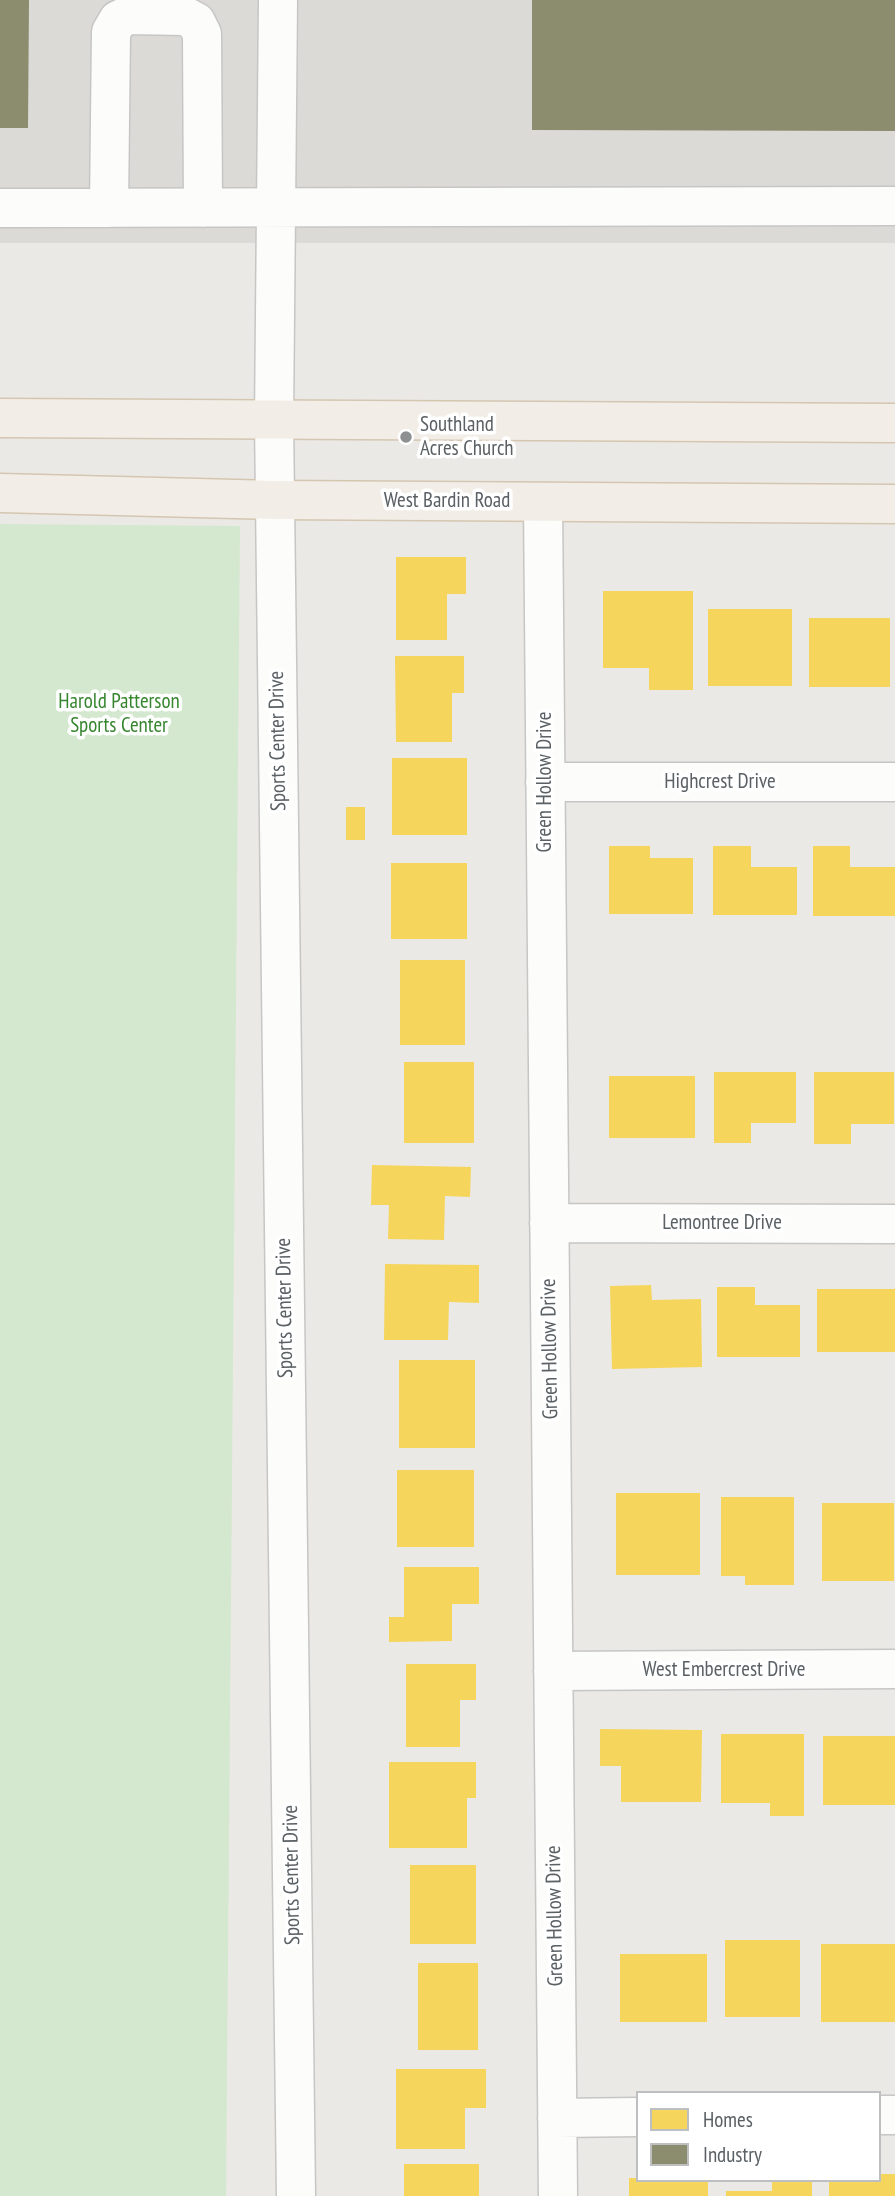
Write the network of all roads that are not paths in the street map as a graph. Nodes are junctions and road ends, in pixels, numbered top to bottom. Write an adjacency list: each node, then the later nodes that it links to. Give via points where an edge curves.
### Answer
1 (278, 0): 3 (street, Sports Center Drive)
2 (895, 206): 3 (street)
3 (277, 207): 6 (street); 8 (street, Sports Center Drive)
4 (0, 208): 5 (street)
5 (109, 208): 6 (street); 6 (street, via 111,32 118,20 129,15 185,16 196,22 202,34)
6 (203, 208)
7 (0, 418): 8 (main road)
8 (274, 420): 9 (main road); 11 (street, Sports Center Drive)
9 (895, 424)
10 (0, 493): 11 (main road, West Bardin Road)
11 (275, 500): 12 (main road, West Bardin Road); 22 (street, Sports Center Drive)
12 (543, 502): 13 (main road, West Bardin Road); 14 (street, Green Hollow Drive)
13 (895, 504)
14 (545, 782): 15 (street, Highcrest Drive); 16 (street, Green Hollow Drive)
15 (895, 782)
16 (549, 1223): 17 (street, Lemontree Drive); 19 (street, Green Hollow Drive)
17 (895, 1224)
18 (895, 1669): 19 (street, West Embercrest Drive)
19 (553, 1671): 21 (street, Green Hollow Drive)
20 (636, 2117): 21 (street)
21 (557, 2118): 23 (street, Green Hollow Drive)
22 (296, 2196)
23 (558, 2196)

